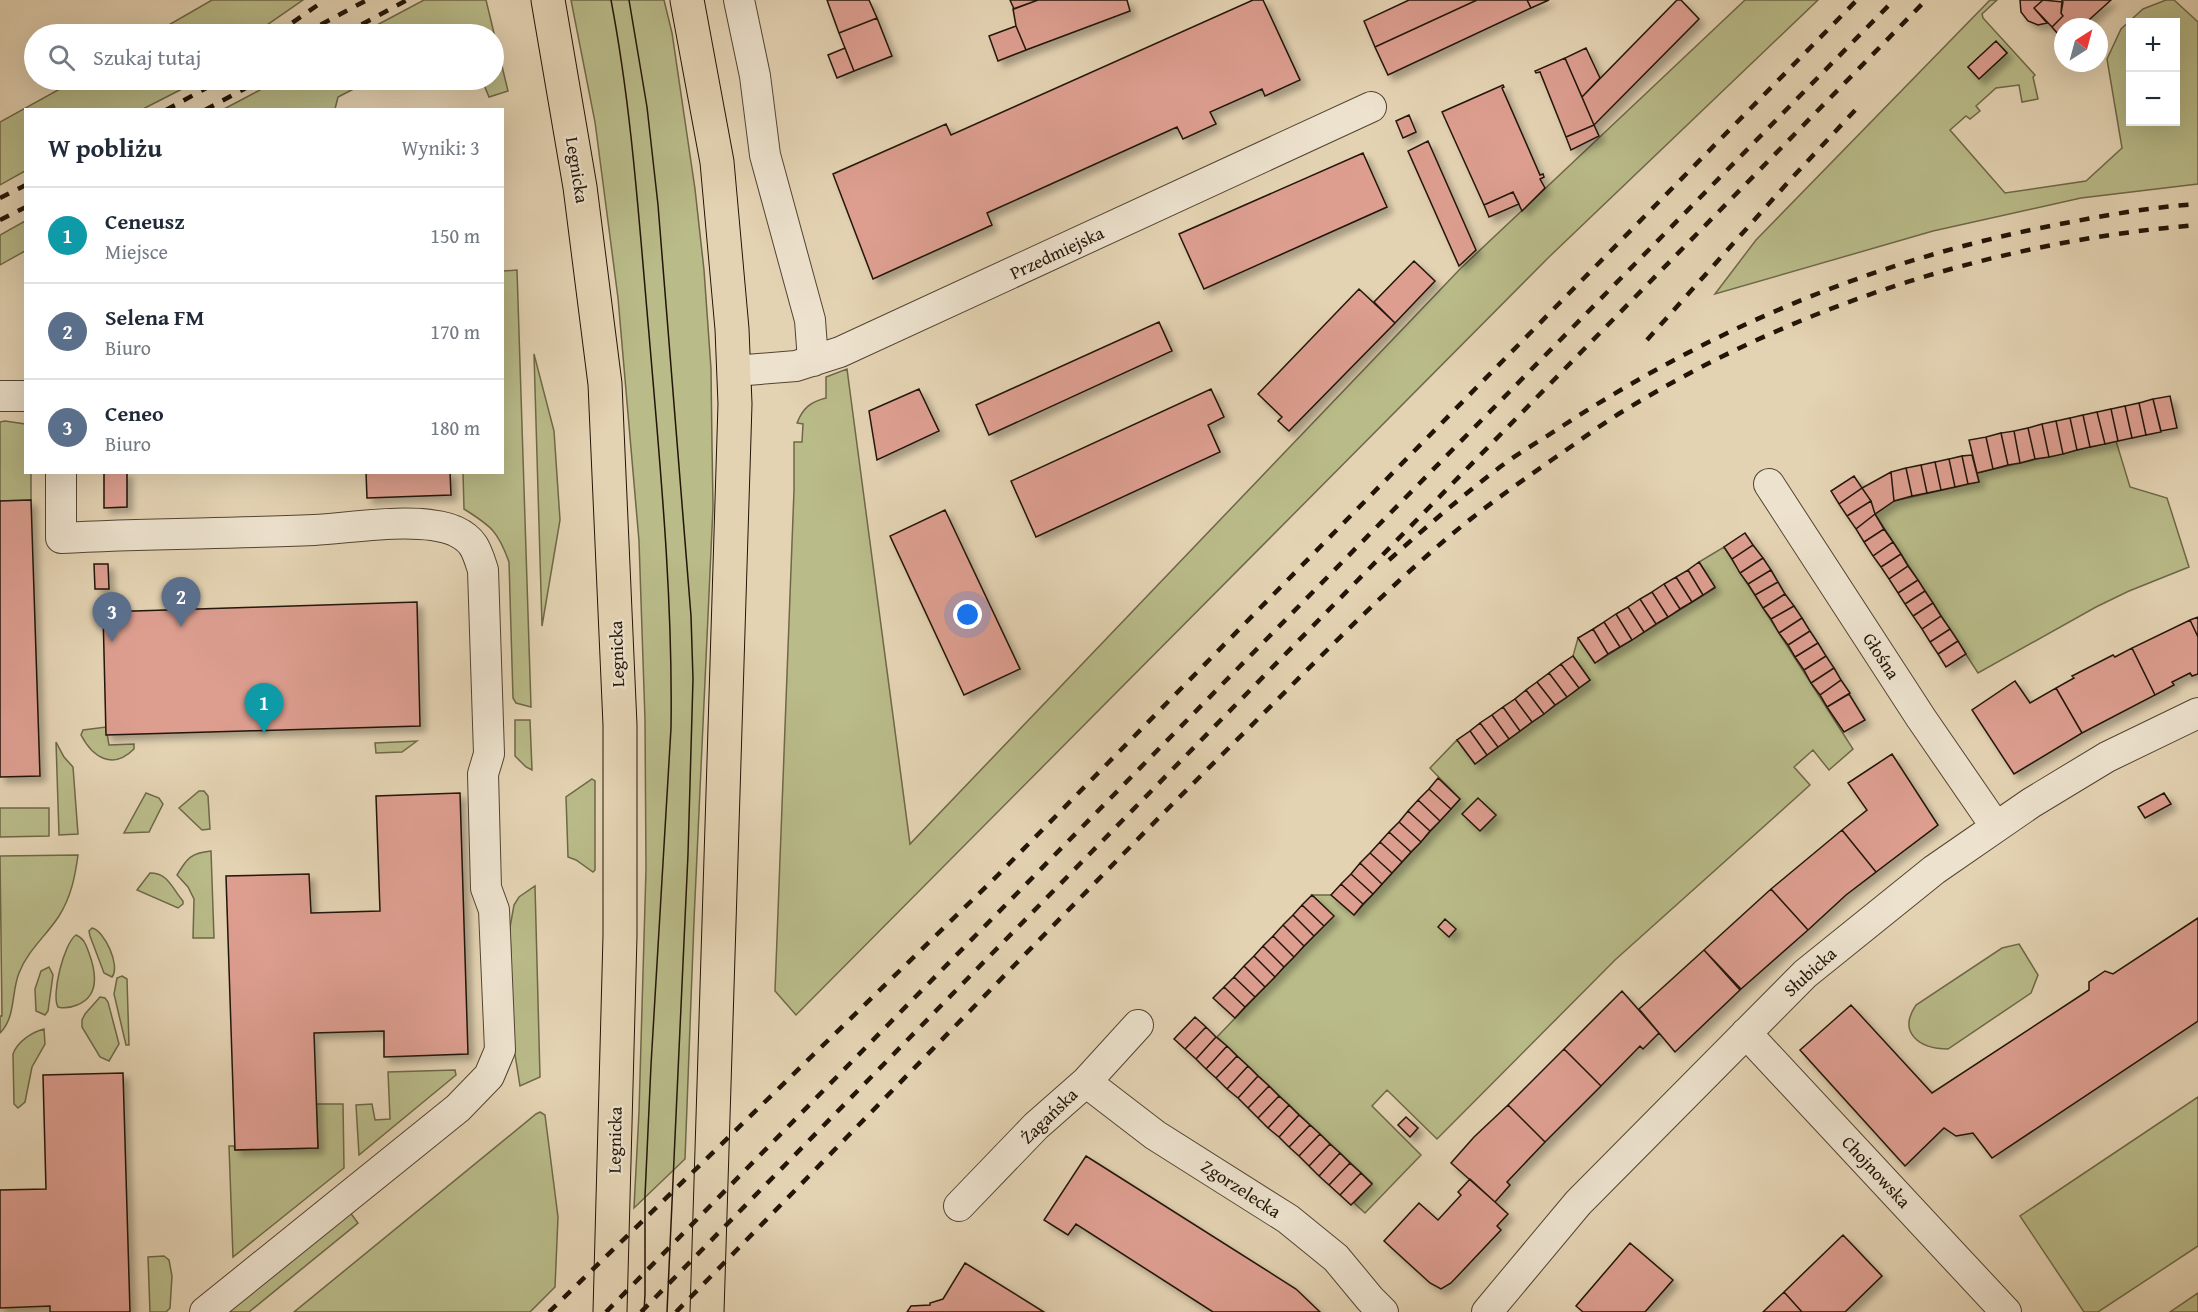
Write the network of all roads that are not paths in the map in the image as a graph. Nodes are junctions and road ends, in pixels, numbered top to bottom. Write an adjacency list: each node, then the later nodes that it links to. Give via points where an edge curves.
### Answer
1 (548, 0): 18 (main road, Legnicka, via 580,187 605,384 620,725 620,936)
2 (687, 0): 6 (main road, via 717,162)
3 (739, 0): 5 (street, via 755,76 765,155 810,320)
4 (1371, 107): 5 (street, Przedmiejska, via 850,348)
5 (813, 361): 6 (street, Przedmiejska)
6 (734, 371): 19 (main road)
7 (0, 396): 8 (street)
8 (24, 396)
9 (61, 474): 17 (street, via 61,538 417,524 454,531 467,538 476,548 483,570 489,754 483,774 486,888 494,910 500,1050 489,1077 458,1108)
10 (1769, 484): 12 (street, Głośna)
11 (2198, 712): 12 (street, Słubicka, via 2107,757)
12 (1996, 827): 14 (street, Słubicka, via 1934,870 1828,955)
13 (1138, 1025): 15 (street, Żagańska)
14 (1746, 1033): 21 (street, Słubicka, via 1578,1203); 22 (street, Chojnowska)
15 (1086, 1082): 16 (street, Żagańska, via 1036,1126); 20 (street, Zgorzelecka, via 1155,1135 1288,1219 1336,1258)
16 (959, 1206)
17 (205, 1312)
18 (610, 1312)
19 (707, 1312)
20 (1383, 1312)
21 (1487, 1312)
22 (2006, 1312)

